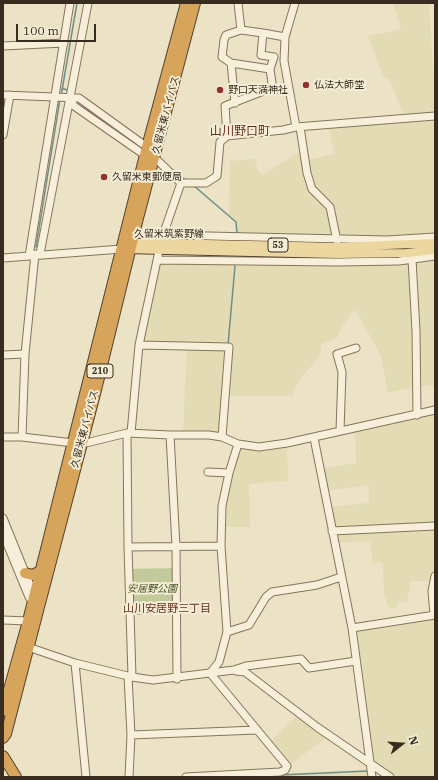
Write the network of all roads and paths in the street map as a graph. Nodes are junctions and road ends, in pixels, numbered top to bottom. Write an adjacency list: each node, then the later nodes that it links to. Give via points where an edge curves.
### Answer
1 (70, 3): 10 (street)
2 (88, 3): 18 (street)
3 (186, 3): 24 (highway, 久留米東バイパス / 210)
4 (195, 3): 24 (highway, 久留米東バイパス / 210)
5 (238, 3): 7 (street)
6 (295, 3): 9 (street)
7 (241, 30): 8 (street); 12 (street, via 226,35 224,40 222,57)
8 (263, 33): 9 (street); 13 (street, via 261,55 274,57)
9 (285, 37): 14 (street, via 284,61)
10 (64, 43): 11 (street); 17 (street)
11 (3, 46)
12 (231, 63): 13 (street); 19 (street)
13 (270, 69): 15 (street)
14 (288, 89): 15 (street); 21 (street)
15 (273, 90): 19 (street, via 266,90)
16 (6, 95): 17 (street); 22 (street)
17 (54, 96): 18 (street); 32 (street)
18 (70, 98): 24 (street, via 74,106); 32 (street)
19 (235, 103): 23 (street, via 225,106)
20 (435, 116): 21 (street)
21 (298, 127): 23 (street); 30 (street, via 312,189 330,207)
22 (3, 135)
23 (227, 136): 25 (street, via 220,142 217,176 206,183)
24 (149, 154): 25 (street); 29 (highway, 久留米東バイパス / 210)
25 (181, 183): 27 (street)
26 (435, 237): 30 (street, via 387,240)
27 (161, 243): 29 (main road, 久留米筑紫野線 / 53); 30 (main road, 久留米筑紫野線 / 53); 30 (street); 36 (street)
28 (435, 243): 30 (main road, 久留米筑紫野線 / 53)
29 (128, 248): 32 (street); 50 (highway, 久留米東バイパス / 210)
30 (337, 250): 31 (main road, 久留米筑紫野線 / 53, via 407,253); 35 (street); 36 (street)
31 (435, 250)
32 (35, 255): 34 (street); 39 (street)
33 (435, 256): 35 (street)
34 (3, 258)
35 (412, 259): 42 (street)
36 (157, 260): 37 (street)
37 (139, 345): 44 (street); 48 (street, via 229,347)
38 (356, 348): 43 (street, via 337,354 342,372)
39 (25, 354): 40 (street); 47 (street)
40 (3, 355)
41 (435, 410): 42 (street)
42 (417, 414): 43 (street)
43 (340, 431): 49 (street)
44 (129, 433): 45 (street); 50 (street); 60 (street)
45 (170, 436): 48 (street); 58 (street)
46 (3, 437): 47 (street)
47 (22, 437): 50 (street)
48 (222, 437): 51 (street)
49 (314, 438): 51 (street, via 259,447); 57 (street)
50 (77, 444): 61 (highway, 久留米東バイパス / 210); 65 (highway, 久留米東バイパス / 210)
51 (238, 444): 53 (street)
52 (208, 472): 53 (street)
53 (229, 473): 59 (street, via 222,506)
54 (3, 518): 56 (street)
55 (435, 526): 57 (street)
56 (5, 532): 62 (street); 65 (street)
57 (332, 532): 64 (street)
58 (176, 546): 59 (street); 60 (street); 66 (street)
59 (221, 546): 72 (street)
60 (128, 547): 67 (street)
61 (40, 571): 62 (highway, via 34,575); 65 (highway, 久留米東バイパス / 210)
62 (25, 573): 65 (street)
63 (435, 576): 68 (street, via 432,591)
64 (341, 577): 71 (street); 72 (street, via 317,585 272,592 266,597 249,625)
65 (36, 602): 70 (highway, 久留米東バイパス / 210); 73 (highway, 久留米東バイパス / 210)
66 (176, 609): 67 (street); 79 (street)
67 (130, 610): 78 (street)
68 (435, 615): 71 (street)
69 (3, 620): 70 (street)
70 (28, 621): 73 (highway, 久留米東バイパス / 210)
71 (352, 628): 74 (street)
72 (227, 632): 77 (street, via 219,662)
73 (24, 646): 75 (street); 80 (highway, 久留米東バイパス / 210); 83 (highway, 久留米東バイパス / 210, via 6,734)
74 (356, 661): 76 (street, via 309,668 301,659 246,666); 85 (street)
75 (74, 662): 78 (street); 87 (street)
76 (234, 670): 77 (street); 85 (street, via 245,672)
77 (210, 673): 79 (street); 81 (street)
78 (130, 677): 79 (street, via 153,680); 82 (street)
79 (176, 678)
80 (3, 711)
81 (257, 730): 82 (street); 89 (street, via 287,766 285,770)
82 (131, 735): 88 (street)
83 (3, 738)
84 (3, 756): 86 (highway)
85 (372, 765): 90 (street); 91 (street)
86 (16, 777)
87 (86, 777)
88 (129, 777)
89 (186, 777)
90 (372, 777)
91 (390, 777)

